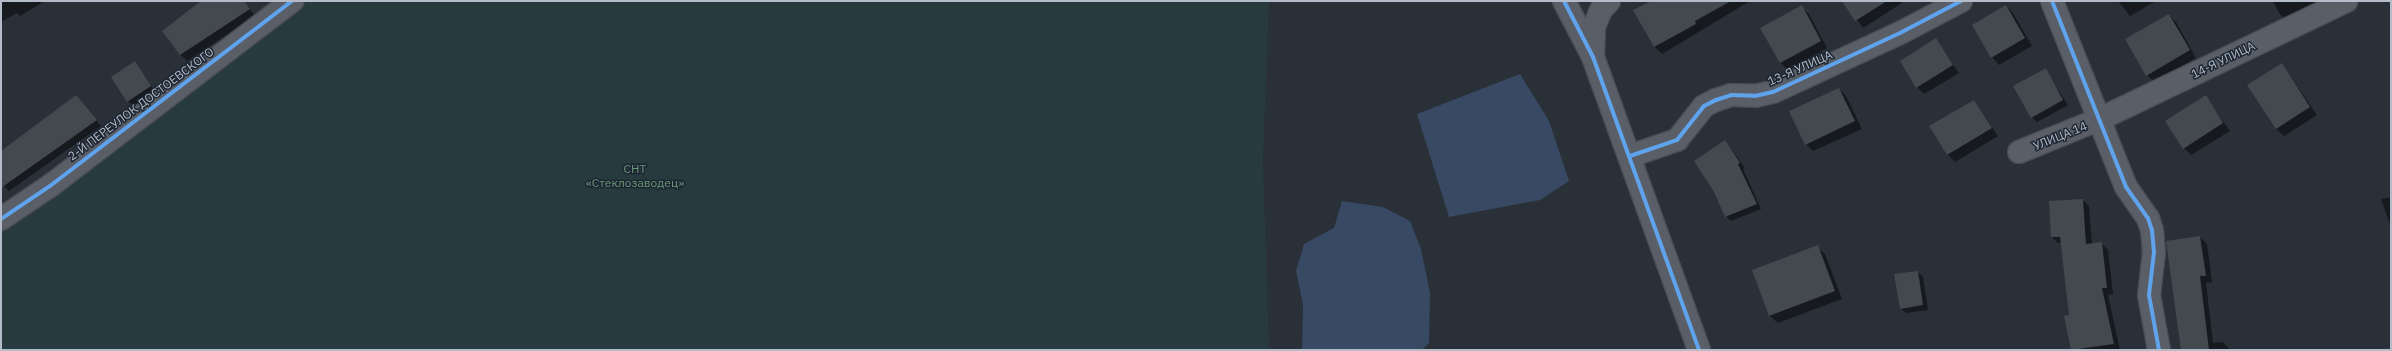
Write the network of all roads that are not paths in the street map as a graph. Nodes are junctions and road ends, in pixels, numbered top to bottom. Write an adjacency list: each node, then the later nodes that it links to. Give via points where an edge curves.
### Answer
1 (292, 1): 11 (street, 2-Й ПЕРЕУЛОК ДОСТОЕВСКОГО, via 50,186)
2 (1564, 1): 7 (street)
3 (1609, 1): 7 (street, via 1601,10 1594,27)
4 (1961, 1): 10 (street, 13-Я УЛИЦА, via 1900,33 1774,92 1756,96 1731,95 1716,100 1704,106 1677,140)
5 (2052, 1): 8 (street)
6 (2346, 1): 8 (street, 14-Я УЛИЦА)
7 (1593, 57): 10 (street)
8 (2100, 119): 9 (street, УЛИЦА 14); 13 (street, via 2126,187 2148,218 2152,230 2154,252 2149,295)
9 (2019, 152)
10 (1630, 156): 12 (street)
11 (1, 220)
12 (1699, 350)
13 (2159, 350)

